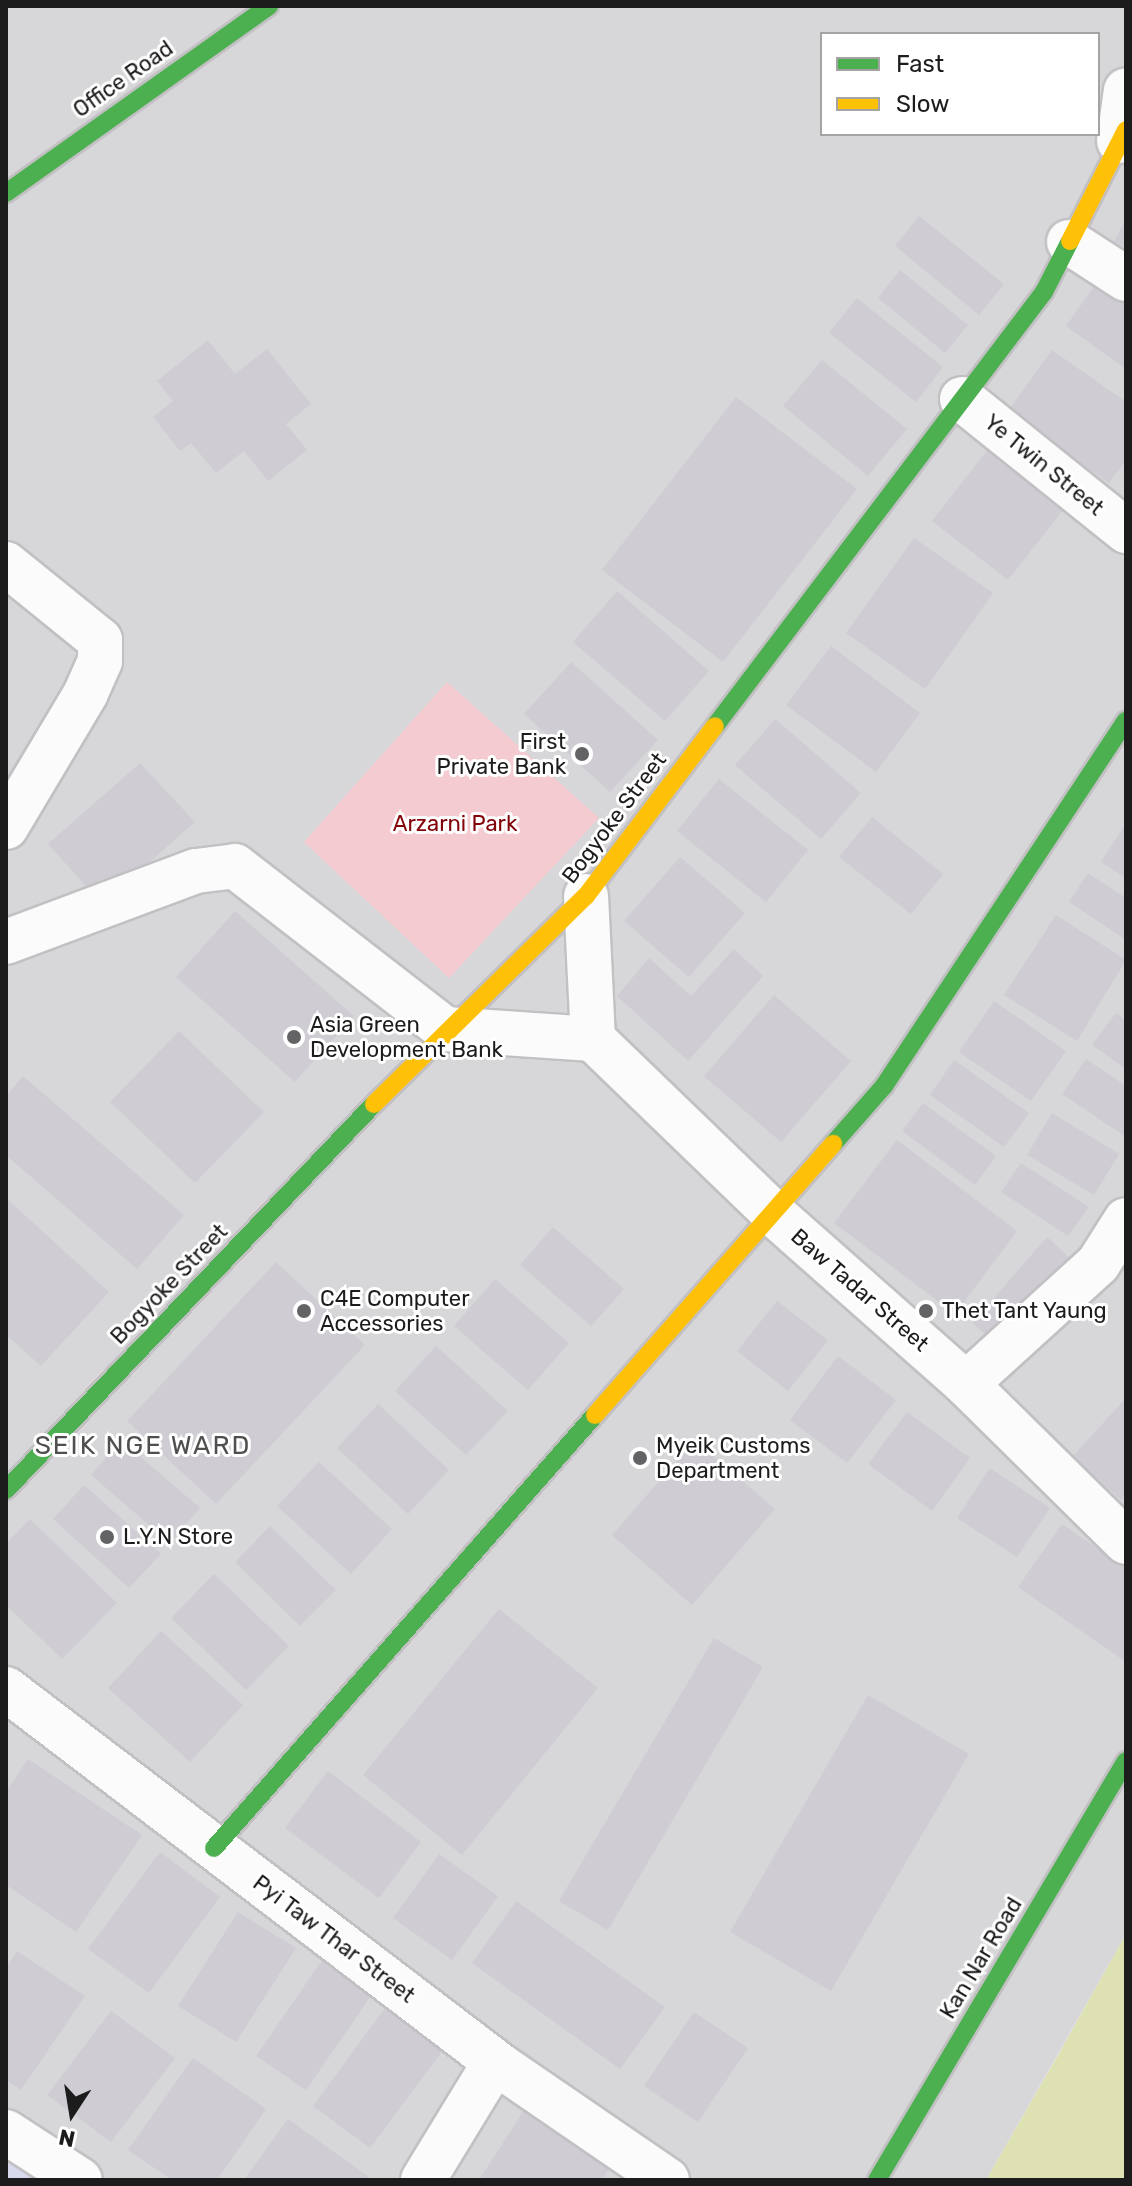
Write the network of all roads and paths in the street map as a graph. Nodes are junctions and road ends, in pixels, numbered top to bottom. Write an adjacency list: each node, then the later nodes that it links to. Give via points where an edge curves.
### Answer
1 (269, 6): 4 (main road, Office Road)
2 (1126, 90): 3 (street)
3 (1122, 135): 5 (main road, Bogyoke Street)
4 (6, 193)
5 (1069, 242): 6 (street); 7 (main road, Bogyoke Street, via 1044,292)
6 (1126, 279)
7 (962, 399): 8 (street, Ye Twin Street); 12 (main road, Bogyoke Street)
8 (1126, 531)
9 (6, 564): 11 (street, via 100,640 100,661 86,693)
10 (1126, 721): 16 (main road, via 884,1086)
11 (6, 827)
12 (586, 896): 14 (main road, Bogyoke Street); 15 (street)
13 (6, 942): 14 (street, via 196,871 235,866)
14 (445, 1029): 15 (street); 19 (main road, Bogyoke Street)
15 (593, 1039): 16 (street, Baw Tadar Street)
16 (775, 1215): 18 (street, Baw Tadar Street); 23 (main road)
17 (1126, 1220): 18 (street, via 1098,1264)
18 (966, 1384): 20 (street, Baw Tadar Street)
19 (6, 1490)
20 (1126, 1542)
21 (6, 1689): 23 (street, Pyi Taw Thar Street)
22 (1126, 1761): 29 (main road, Kan Nar Road)
23 (214, 1848): 24 (street, Pyi Taw Thar Street)
24 (495, 2062): 27 (street); 28 (street, Pyi Taw Thar Street)
25 (6, 2132): 26 (street)
26 (80, 2180)
27 (423, 2180)
28 (667, 2180)
29 (877, 2180)

